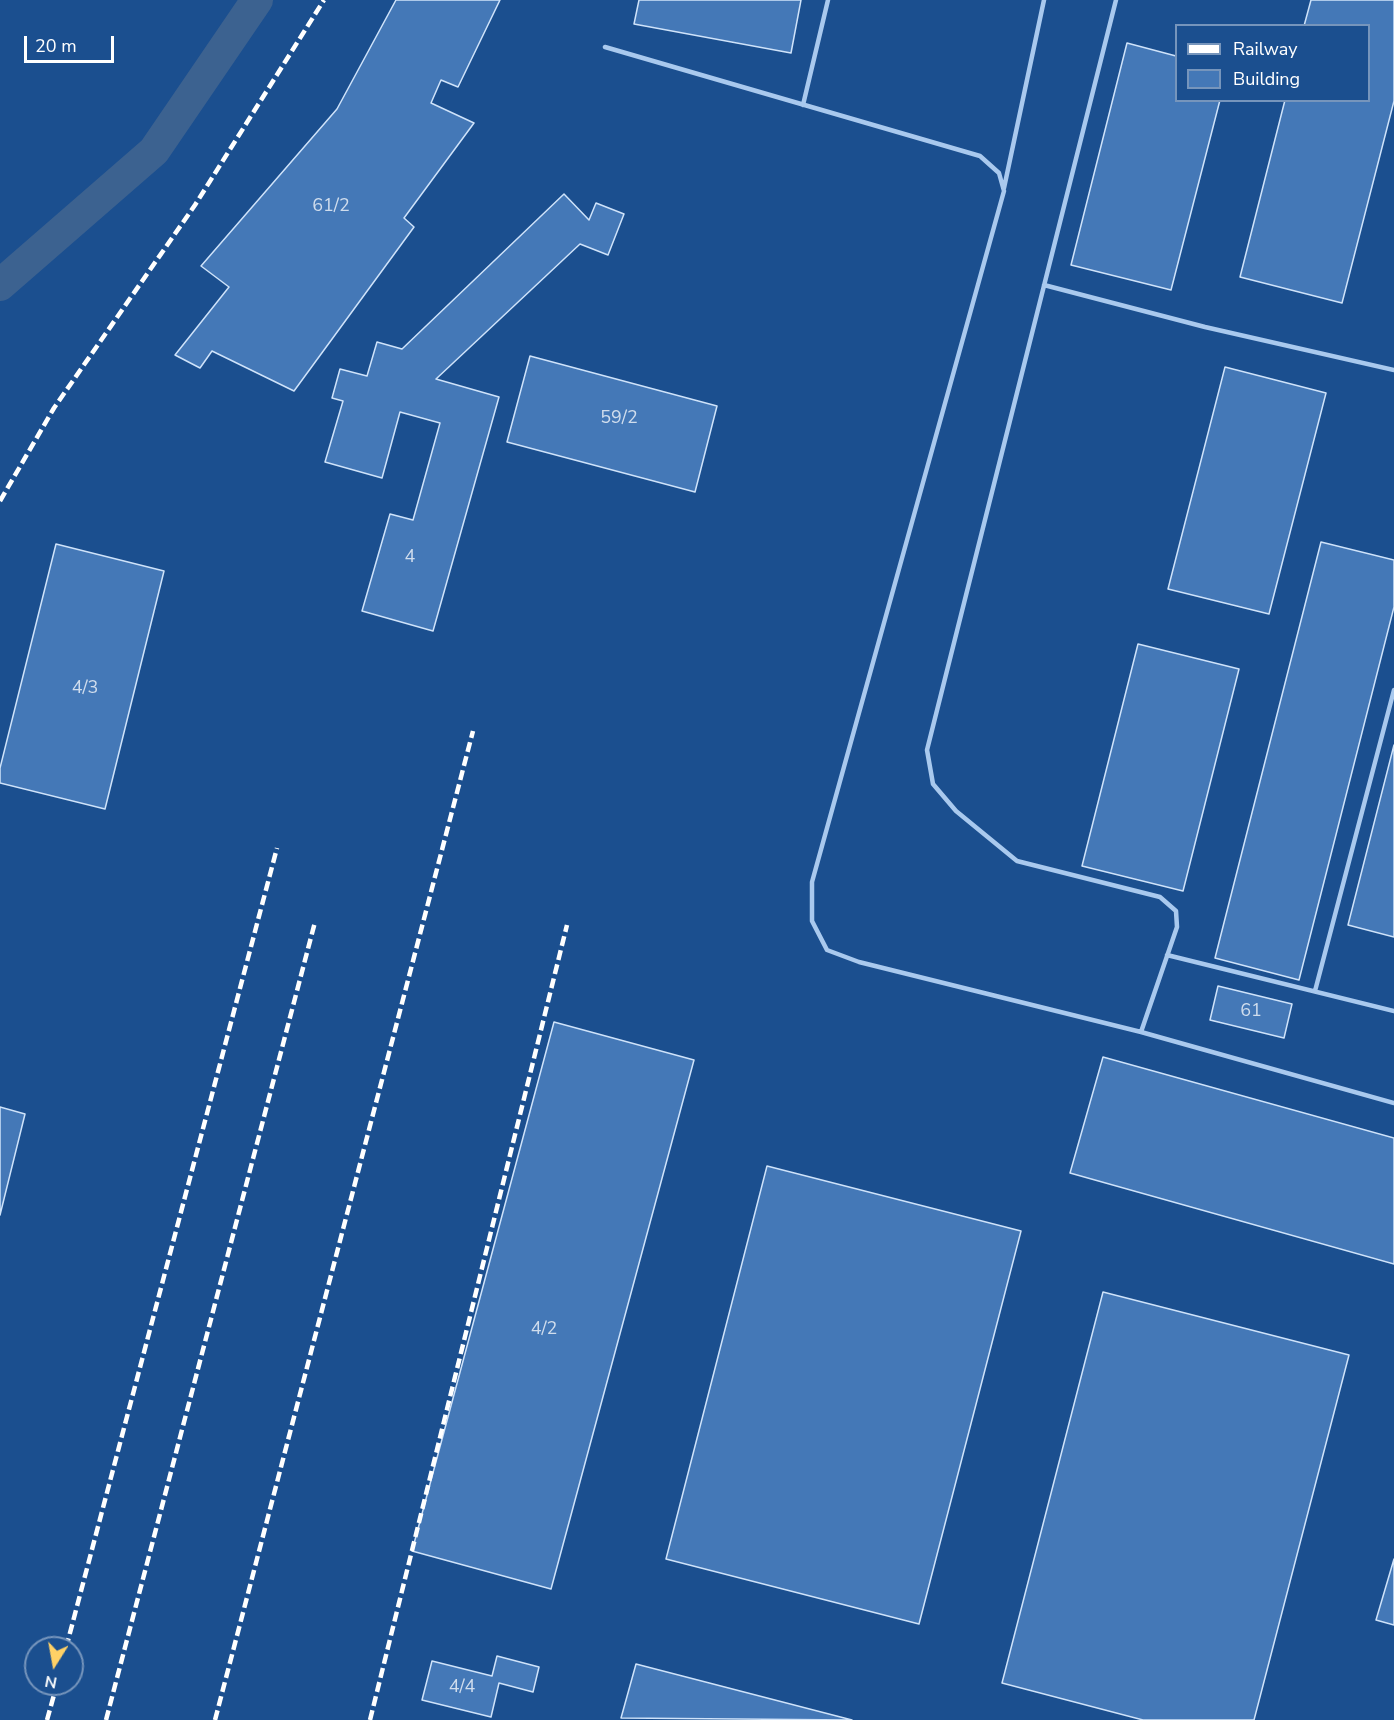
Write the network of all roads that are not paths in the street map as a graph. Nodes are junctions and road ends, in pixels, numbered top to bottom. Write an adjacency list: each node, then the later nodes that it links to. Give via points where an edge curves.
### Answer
1 (828, 0): 5 (lane)
2 (1044, 0): 6 (lane)
3 (1116, 0): 7 (lane)
4 (605, 47): 5 (lane)
5 (802, 105): 6 (lane, via 980,156 999,173)
6 (1004, 191): 13 (lane, via 812,882 813,921 827,950 859,962)
7 (1044, 285): 8 (lane); 10 (lane, via 927,750 933,784 956,811 1017,861 1160,897 1176,911 1177,927)
8 (1394, 370)
9 (1394, 690): 11 (lane)
10 (1167, 955): 11 (lane); 13 (lane)
11 (1315, 991): 12 (lane)
12 (1394, 1011)
13 (1141, 1032): 14 (lane)
14 (1394, 1103)

